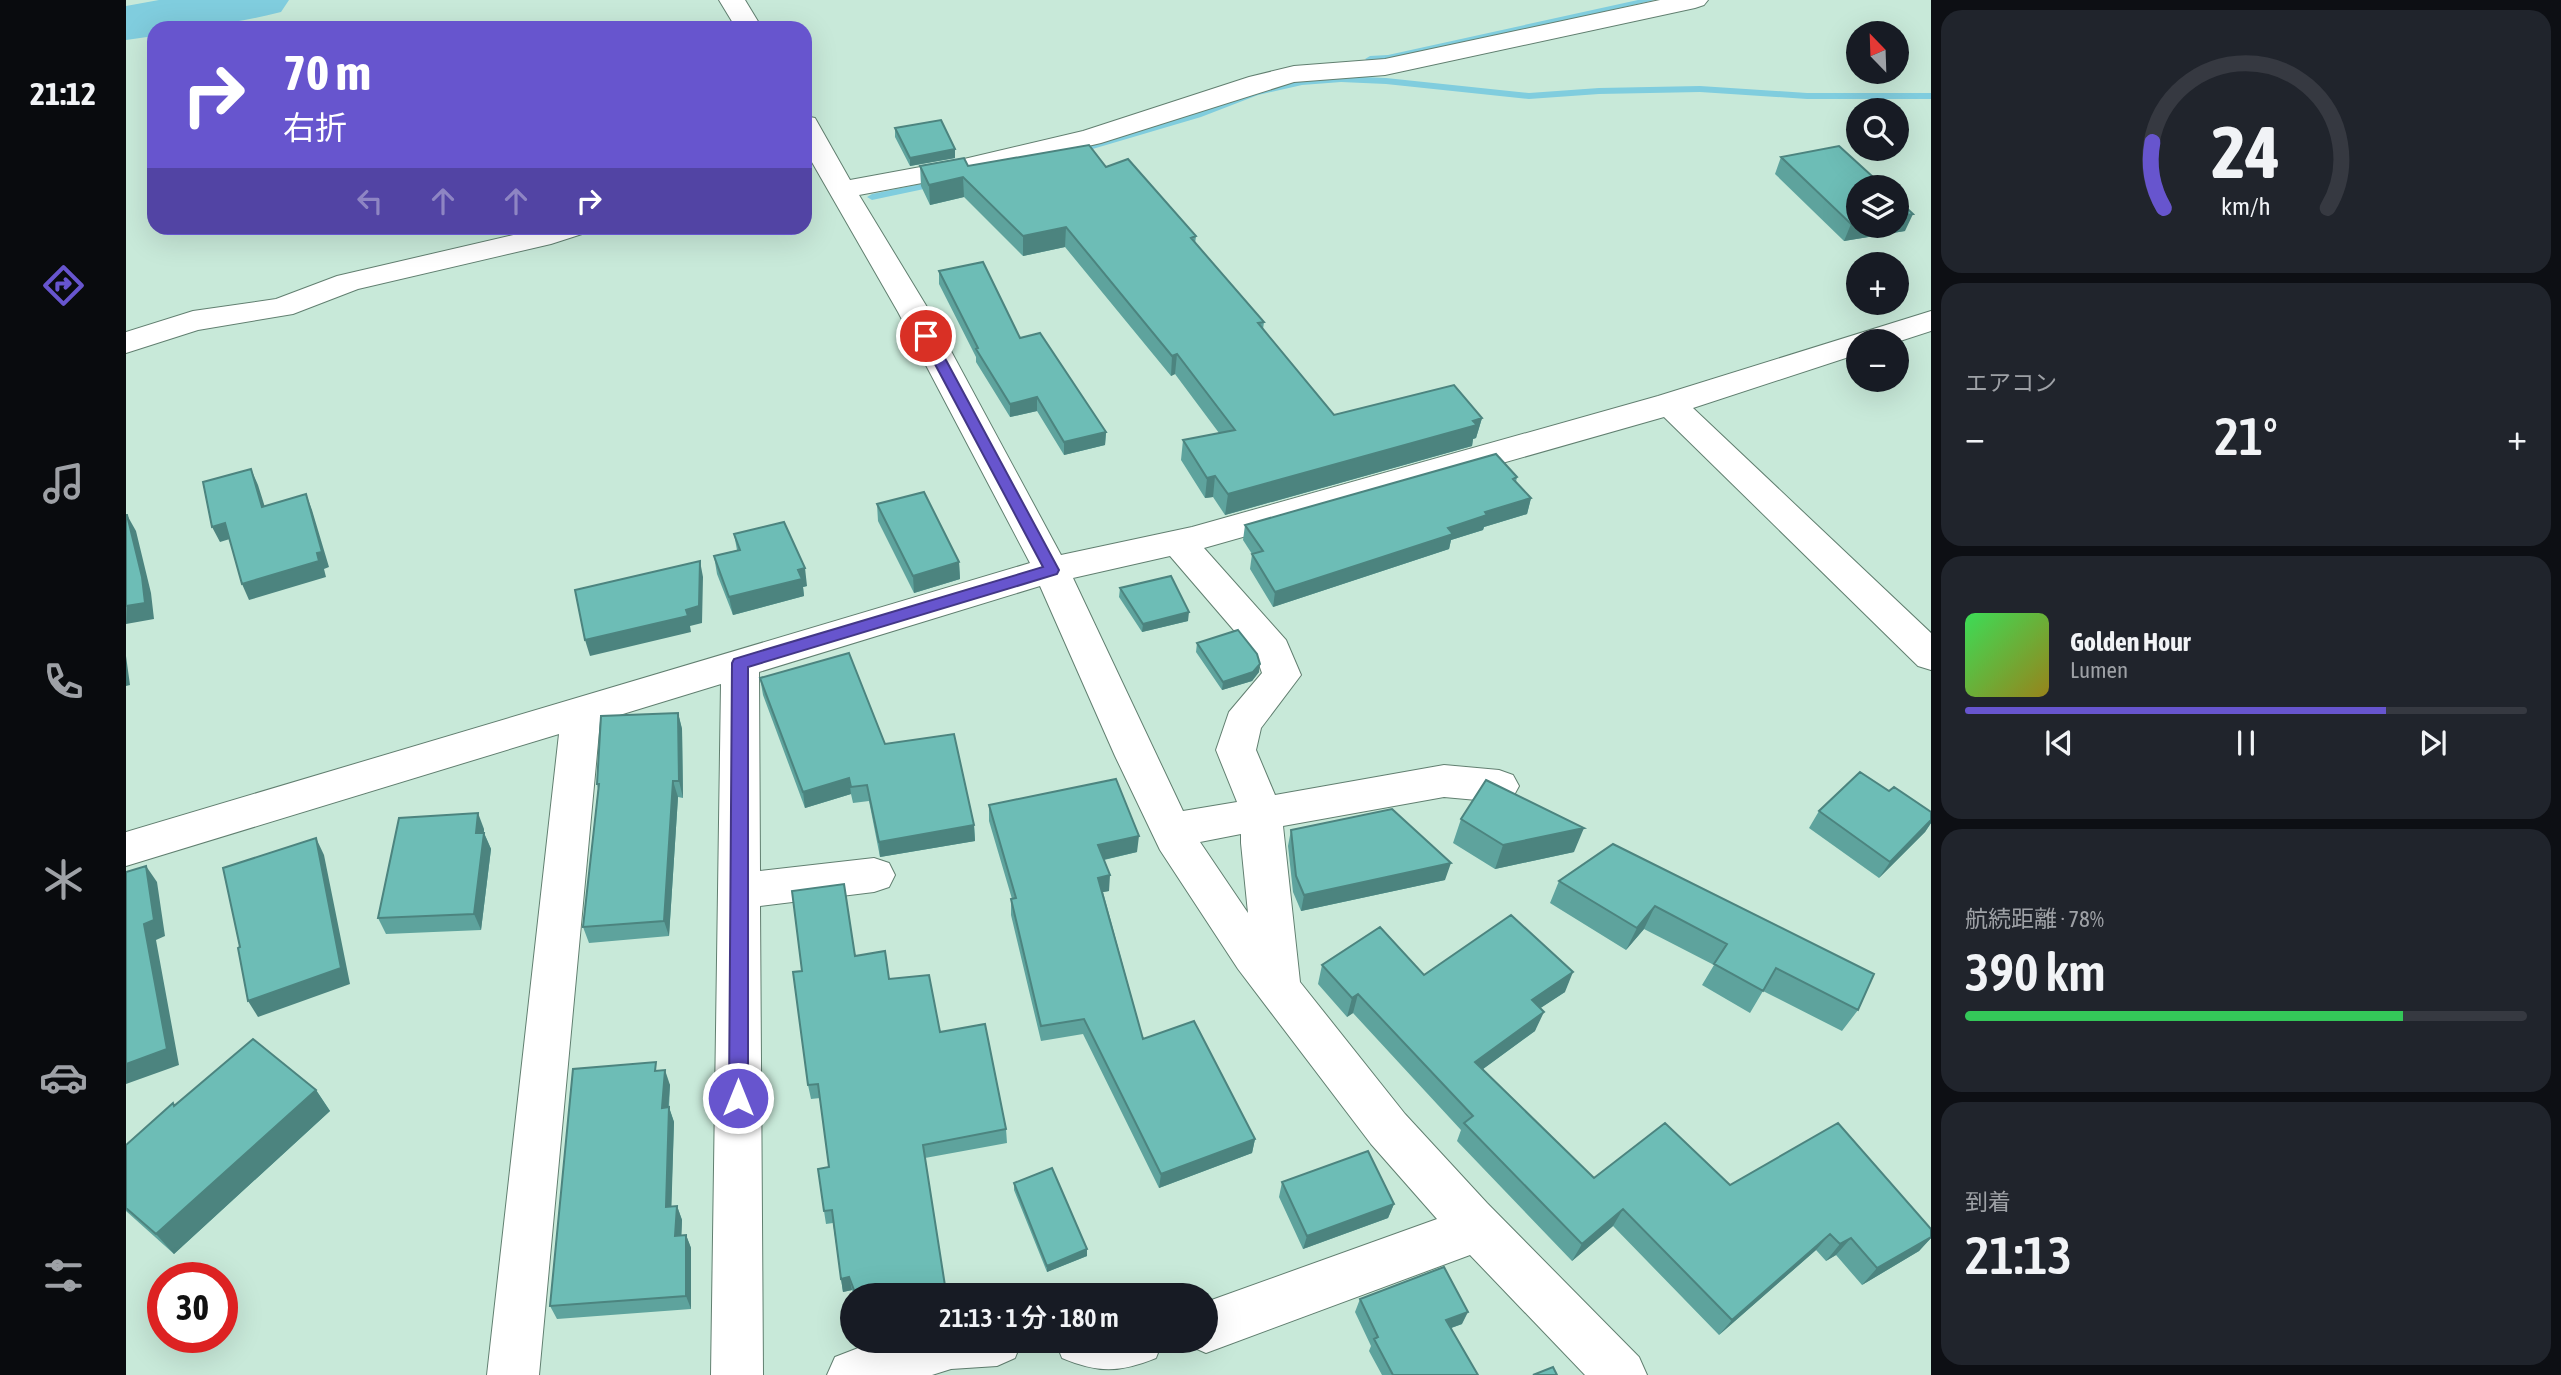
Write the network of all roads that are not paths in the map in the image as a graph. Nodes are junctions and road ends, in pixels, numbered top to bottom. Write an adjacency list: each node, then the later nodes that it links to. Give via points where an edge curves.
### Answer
1 (732, 0): 3 (street)
2 (1695, 0): 5 (street, via 1385,67 1294,74 1091,137 964,167)
3 (745, 21)
4 (812, 137): 5 (street)
5 (838, 185): 6 (street); 14 (street, via 914,312)
6 (812, 187)
7 (550, 235): 10 (street, via 348,282 282,307 193,321)
8 (1931, 321): 9 (street)
9 (1905, 329)
10 (126, 343)
11 (1846, 348): 12 (street)
12 (1670, 404): 13 (street); 15 (street)
13 (1178, 542): 14 (street); 19 (street, via 1273,650 1282,675 1243,723 1236,750)
14 (1052, 570): 16 (street); 20 (street)
15 (1931, 656)
16 (740, 663): 17 (street); 23 (street)
17 (581, 711): 21 (street); 28 (street)
18 (1499, 786): 19 (street, via 1444,781)
19 (1262, 814): 20 (street); 24 (street)
20 (1172, 830): 24 (street)
21 (126, 849)
22 (874, 875): 23 (street)
23 (739, 891): 29 (street)
24 (1278, 987): 25 (street, via 1388,1129)
25 (1478, 1227): 26 (street); 31 (street)
26 (1218, 1323)
27 (920, 1353): 30 (street)
28 (513, 1375)
29 (737, 1375)
30 (853, 1375)
31 (1621, 1375)

